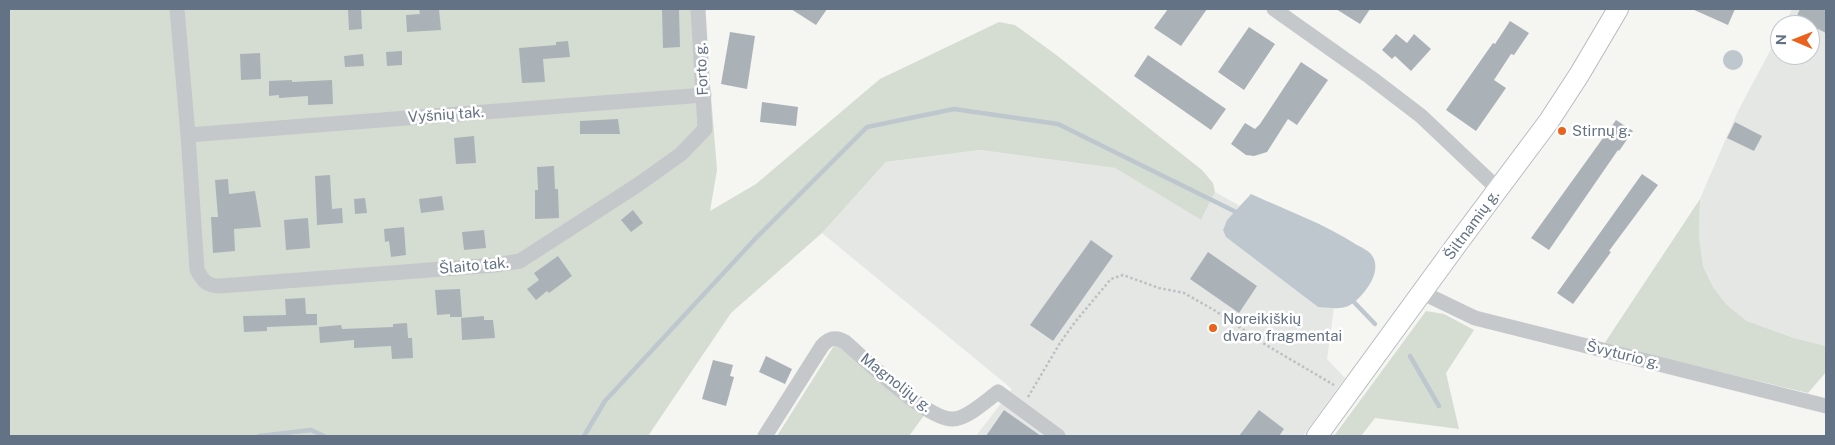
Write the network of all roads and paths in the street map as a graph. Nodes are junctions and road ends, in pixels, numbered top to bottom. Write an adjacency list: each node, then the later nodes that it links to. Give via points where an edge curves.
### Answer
1 (177, 9): 7 (street)
2 (698, 9): 5 (street, Forto g.)
3 (1274, 9): 8 (street, via 1421,116)
4 (1618, 9): 8 (main road, Šiltnamių g., via 1549,121)
5 (704, 95): 6 (street, Forto g.); 7 (street, Vyšnių tak.)
6 (705, 129): 7 (street, Šlaito tak., via 681,154 639,184 520,261 220,286 211,286 203,281 197,270)
7 (188, 136)
8 (1498, 189): 9 (main road, Šiltnamių g.)
9 (1423, 293): 10 (main road, Šiltnamių g.); 11 (street, Švyturio g., via 1475,318)
10 (1348, 394): 12 (path, via 1184,293 1123,275 1111,279 1075,322); 15 (main road, Šiltnamių g.)
11 (1826, 406)
12 (1021, 409): 13 (street, Magnolijų g., via 998,392 962,417 942,417 929,412 845,342 835,338 822,346); 14 (street, Magnolijų g.)
13 (765, 436)
14 (1058, 436)
15 (1317, 436)

